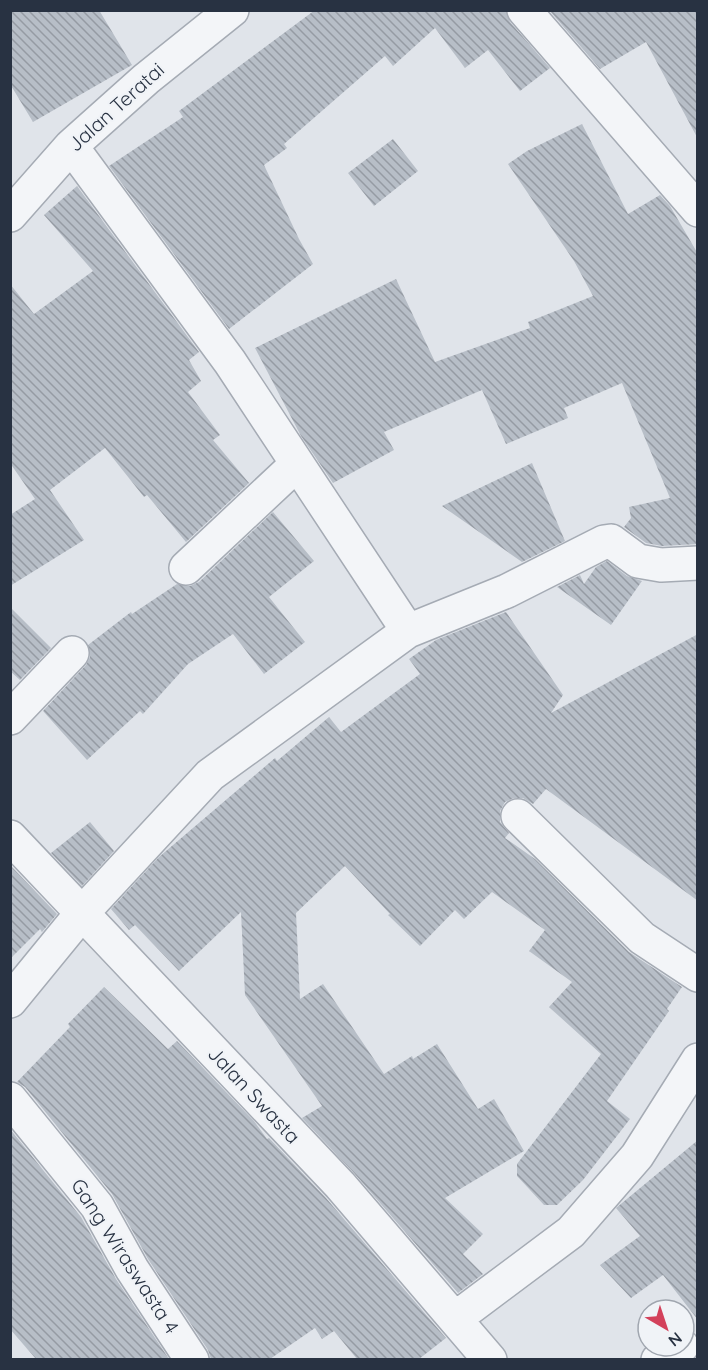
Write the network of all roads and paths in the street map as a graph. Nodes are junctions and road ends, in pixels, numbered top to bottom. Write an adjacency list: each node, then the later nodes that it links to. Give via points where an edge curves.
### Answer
1 (232, 10): 3 (street, Jalan Teratai)
2 (524, 10): 4 (street)
3 (71, 146): 5 (street, Jalan Teratai); 6 (street, via 230,362)
4 (698, 210)
5 (10, 215)
6 (297, 464): 8 (street); 9 (street)
7 (698, 563): 9 (street, via 661,565 638,561 611,541 604,542 507,591)
8 (186, 568)
9 (408, 631): 14 (street, via 210,775)
10 (72, 653): 11 (street)
11 (10, 718)
12 (518, 816): 15 (street, via 642,938)
13 (10, 837): 14 (street, Jalan Swasta)
14 (82, 913): 16 (street); 19 (street, Jalan Swasta, via 340,1185)
15 (698, 975)
16 (10, 1001)
17 (698, 1060): 19 (street, via 637,1156 571,1232)
18 (10, 1099): 20 (street, Gang Wiraswasta 4, via 97,1206 132,1269)
19 (456, 1318): 21 (street, Jalan Swasta)
20 (192, 1359)
21 (490, 1359)

